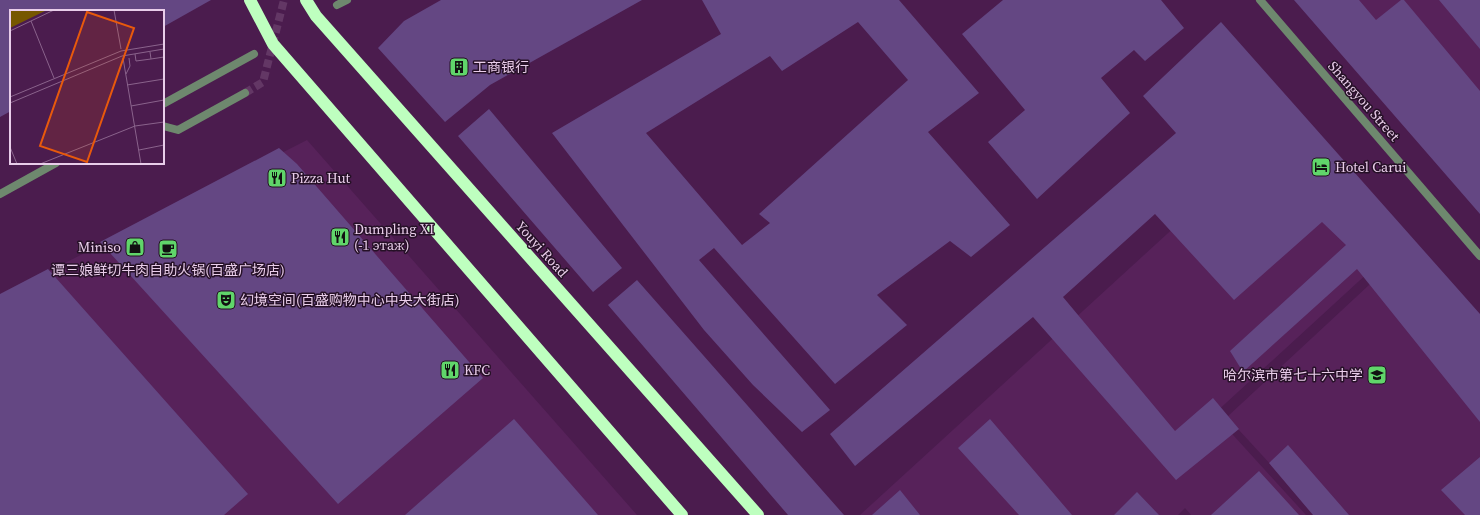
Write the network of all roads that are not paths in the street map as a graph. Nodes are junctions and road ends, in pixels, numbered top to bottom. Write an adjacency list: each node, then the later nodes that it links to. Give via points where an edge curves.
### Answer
1 (250, 0): 13 (highway, via 273,44)
2 (306, 0): 14 (highway, Youyi Road, via 316,16)
3 (346, 0): 5 (street)
4 (1260, 0): 12 (street, Shangyou Street)
5 (337, 5)
6 (254, 54): 8 (street)
7 (245, 93): 9 (street, via 178,130)
8 (164, 103)
9 (164, 126)
10 (54, 164): 11 (street)
11 (0, 194)
12 (1480, 256)
13 (682, 515)
14 (758, 515)

